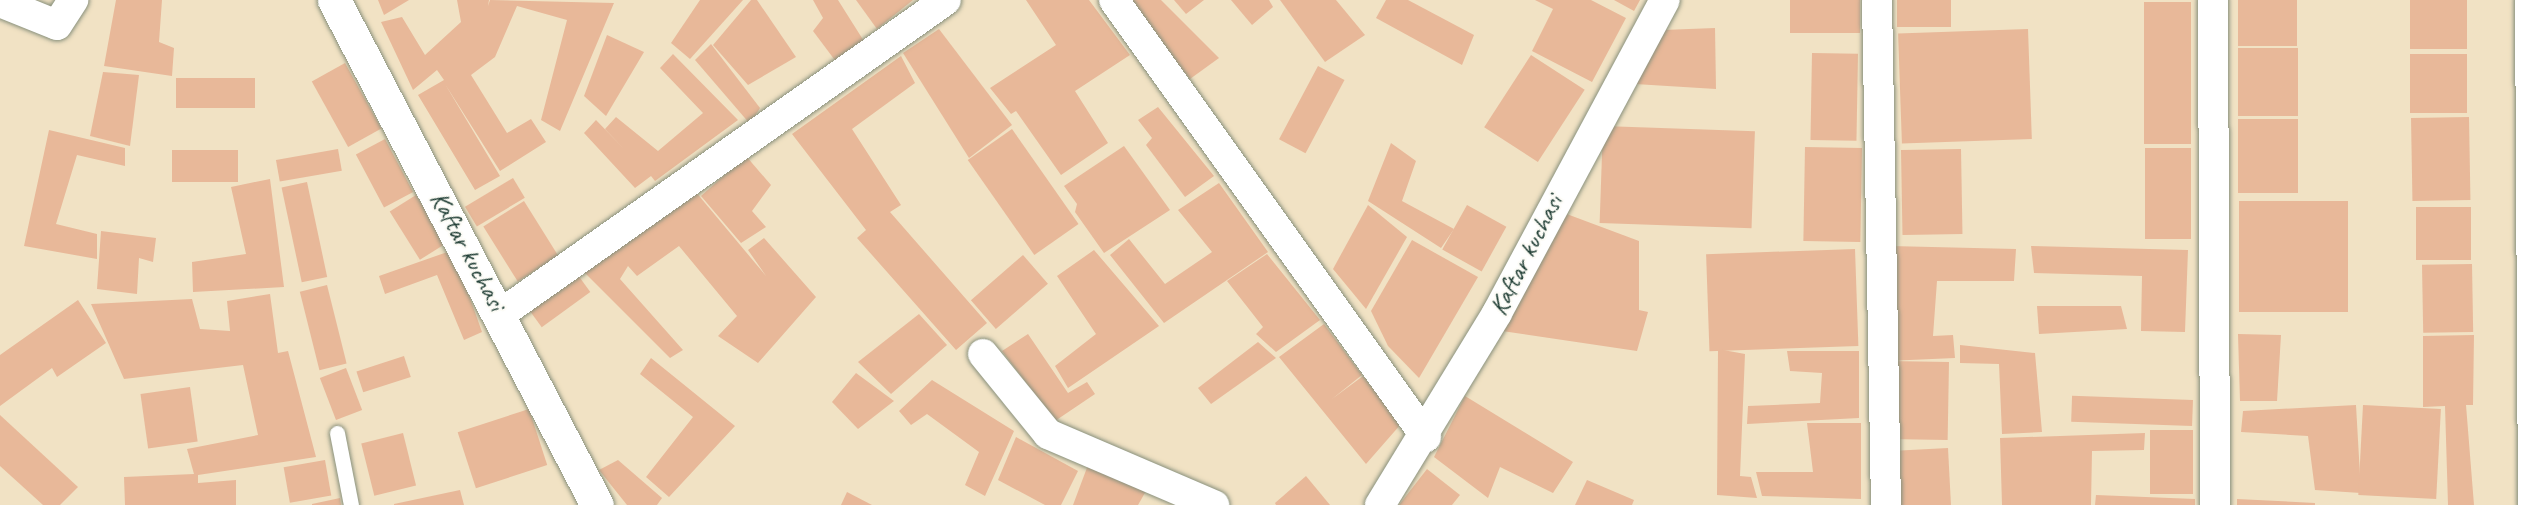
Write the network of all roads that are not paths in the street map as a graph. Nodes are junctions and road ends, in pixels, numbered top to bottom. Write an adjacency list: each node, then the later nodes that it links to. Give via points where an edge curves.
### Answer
1 (73, 0): 9 (street, via 57,25)
2 (334, 0): 11 (street, Kaftar kuchasi)
3 (946, 0): 11 (street)
4 (1114, 0): 14 (street)
5 (1665, 0): 14 (street, Kaftar kuchasi)
6 (1877, 0): 19 (street)
7 (2213, 0): 20 (street)
8 (2530, 0): 10 (street)
9 (0, 2)
10 (2534, 227): 21 (street)
11 (502, 314): 16 (street, Kaftar kuchasi)
12 (983, 354): 17 (street, via 1048,434)
13 (337, 434): 15 (lane)
14 (1426, 437): 18 (street, Kaftar kuchasi)
15 (351, 505)
16 (597, 505)
17 (1214, 505)
18 (1380, 505)
19 (1886, 505)
20 (2216, 505)
21 (2533, 505)

